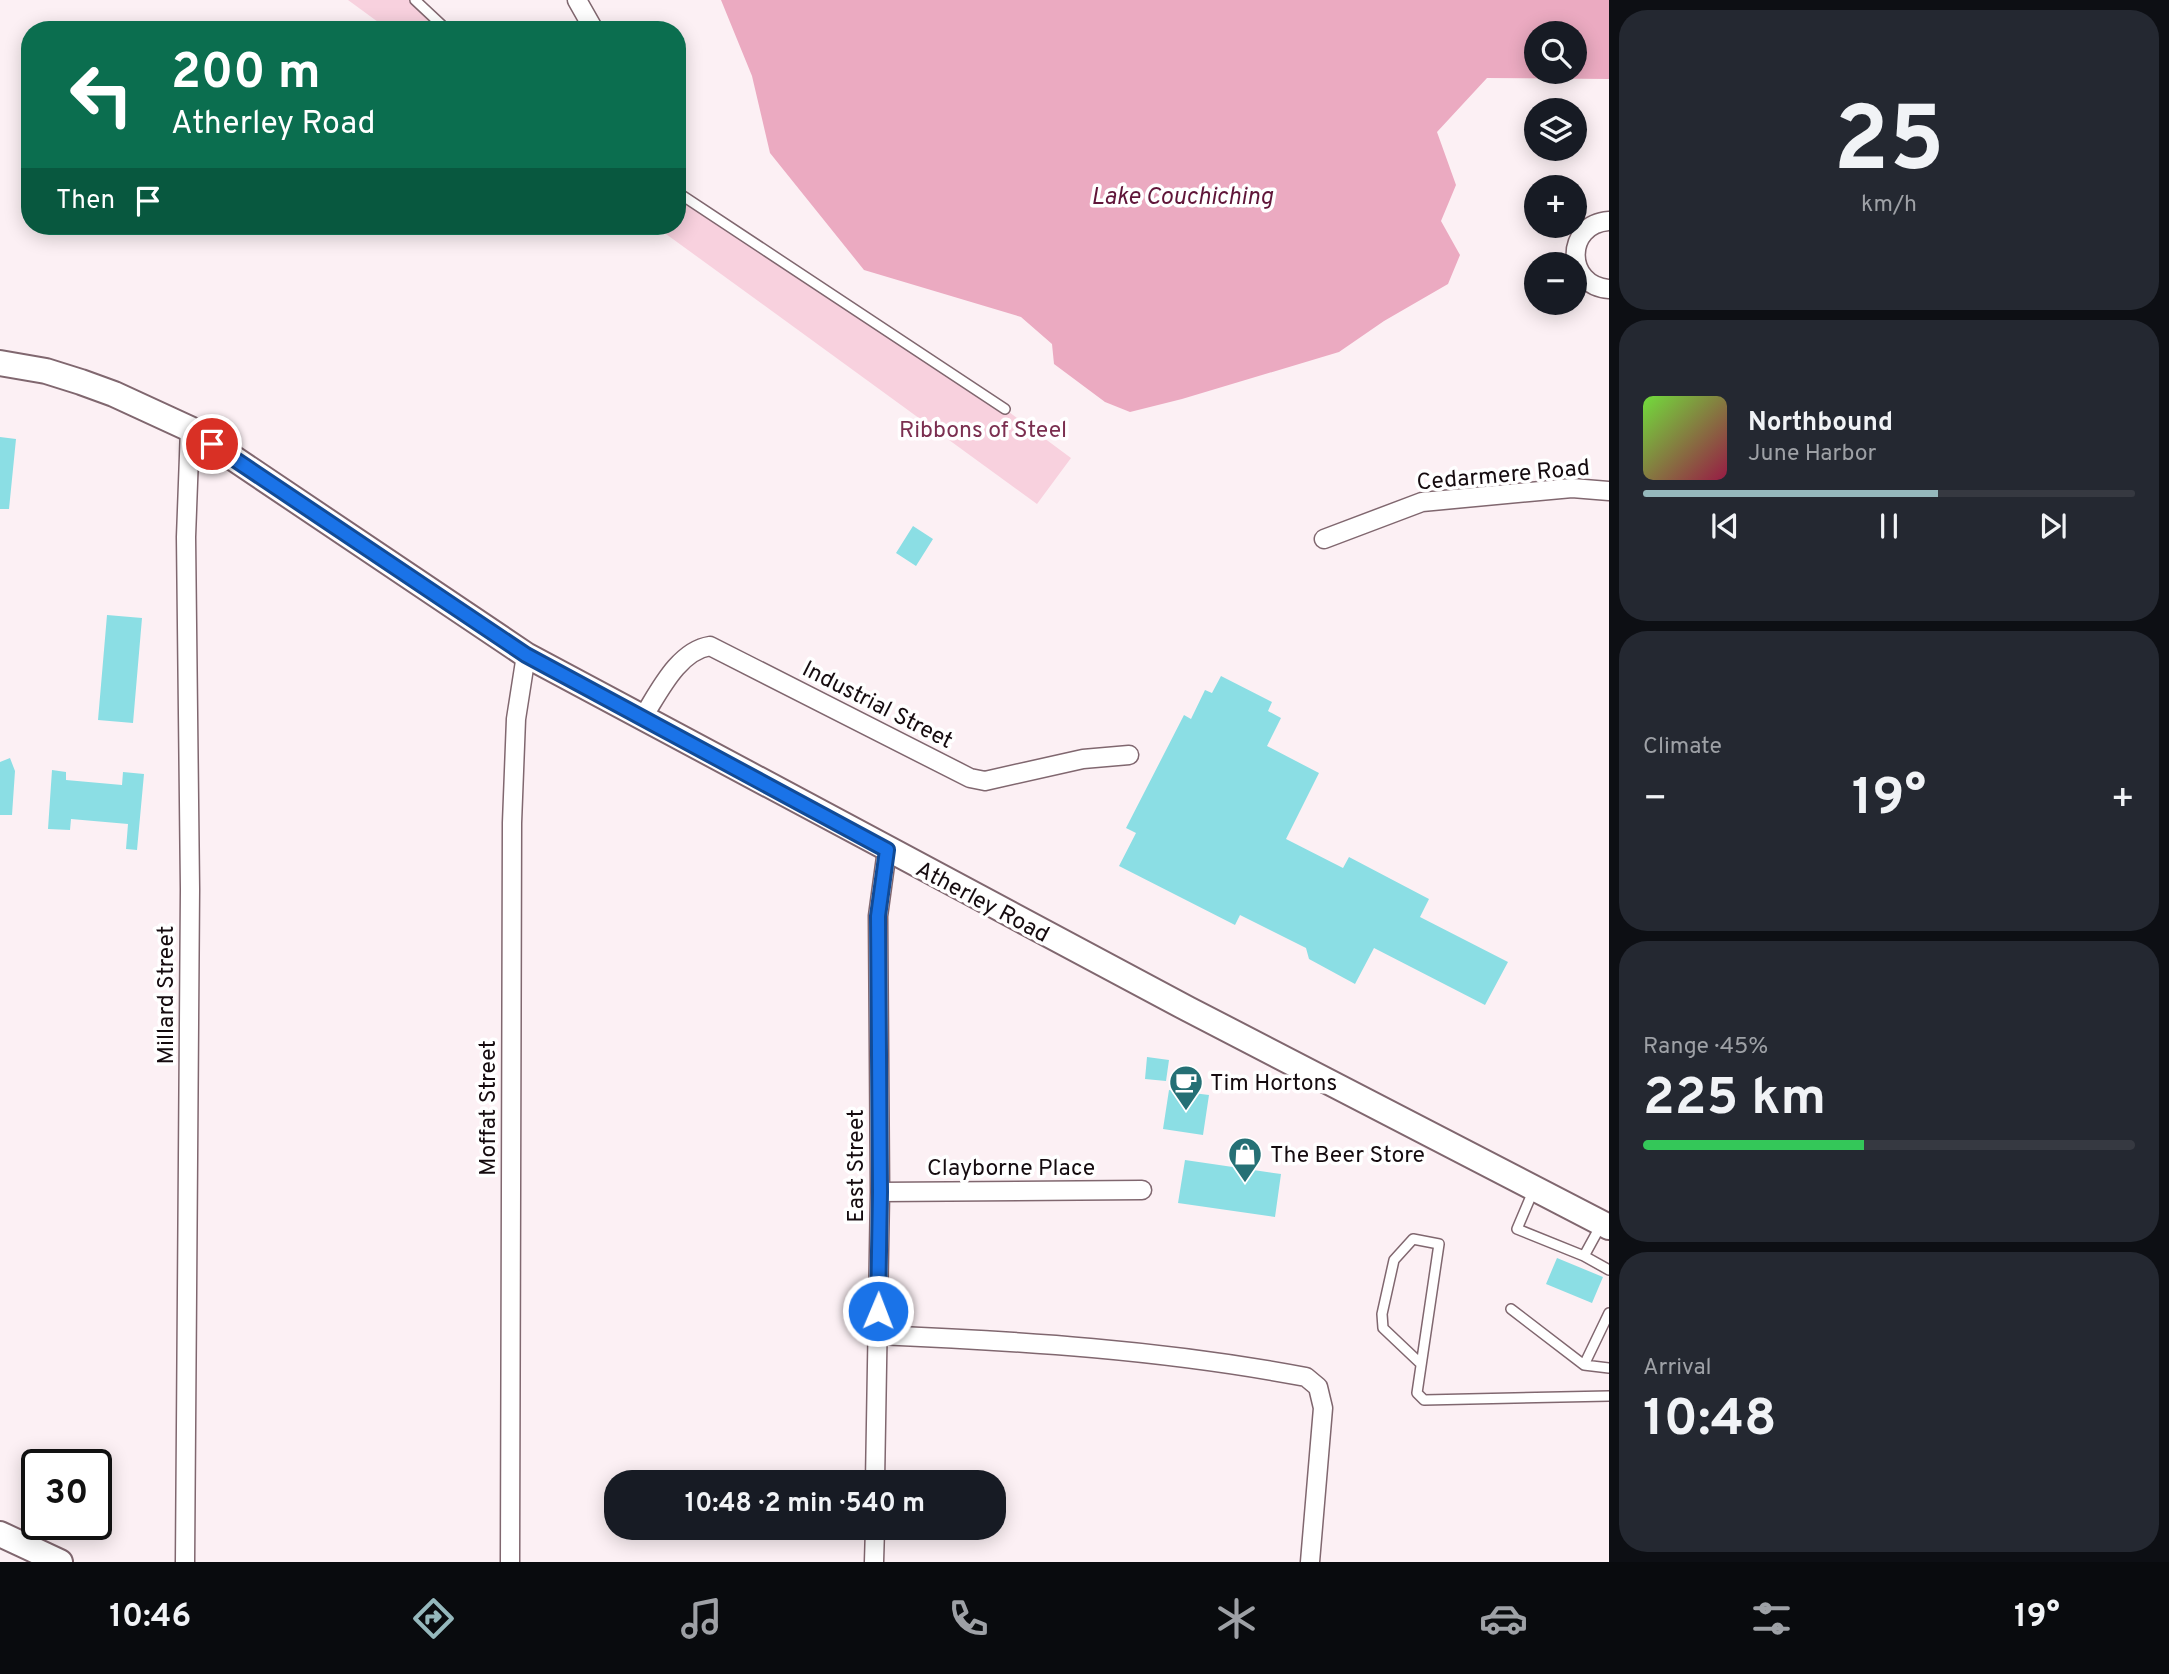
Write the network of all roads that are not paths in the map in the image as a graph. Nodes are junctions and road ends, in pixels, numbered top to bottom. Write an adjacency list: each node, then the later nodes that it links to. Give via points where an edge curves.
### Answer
1 (415, 0): 3 (lane)
2 (577, 0): 4 (street)
3 (437, 21)
4 (589, 21)
5 (686, 198): 9 (lane)
6 (1609, 221): 7 (street, via 1591,226 1577,244 1575,255 1583,276 1591,284)
7 (1609, 289)
8 (0, 363): 10 (main road, Atherley Road, via 80,382)
9 (1005, 409)
10 (190, 429): 13 (main road, Atherley Road); 34 (street, Millard Street, via 186,537 190,903)
11 (1609, 491): 12 (street, Cedarmere Road, via 1572,488 1422,502)
12 (1324, 539)
13 (526, 655): 14 (main road, Atherley Road); 35 (street, Moffat Street, via 516,719 512,822)
14 (643, 717): 15 (street, Industrial Street, via 677,666 696,648 710,646 970,778 985,781 1083,759); 16 (main road, Atherley Road)
15 (1129, 755)
16 (887, 850): 17 (main road, Atherley Road); 19 (street, East Street, via 878,916)
17 (1535, 1188): 20 (main road, Atherley Road); 21 (lane, via 1517,1228)
18 (1142, 1190): 19 (street, Clayborne Place)
19 (880, 1192): 25 (street, East Street)
20 (1605, 1225): 21 (lane)
21 (1584, 1256): 22 (lane)
22 (1609, 1270)
23 (1511, 1309): 27 (lane)
24 (1609, 1313): 27 (lane)
25 (878, 1335): 30 (street, East Street); 37 (street, via 1085,1346 1307,1377 1318,1388 1323,1408)
26 (1421, 1364): 26 (lane, via 1439,1244 1413,1240 1394,1260 1382,1314 1383,1328); 29 (lane, via 1417,1393 1424,1400)
27 (1584, 1365): 28 (lane)
28 (1609, 1368)
29 (1609, 1396)
30 (875, 1470)
31 (0, 1534): 33 (main road)
32 (874, 1540): 36 (street)
33 (60, 1562)
34 (185, 1562)
35 (510, 1562)
36 (874, 1562)
37 (1310, 1562)

